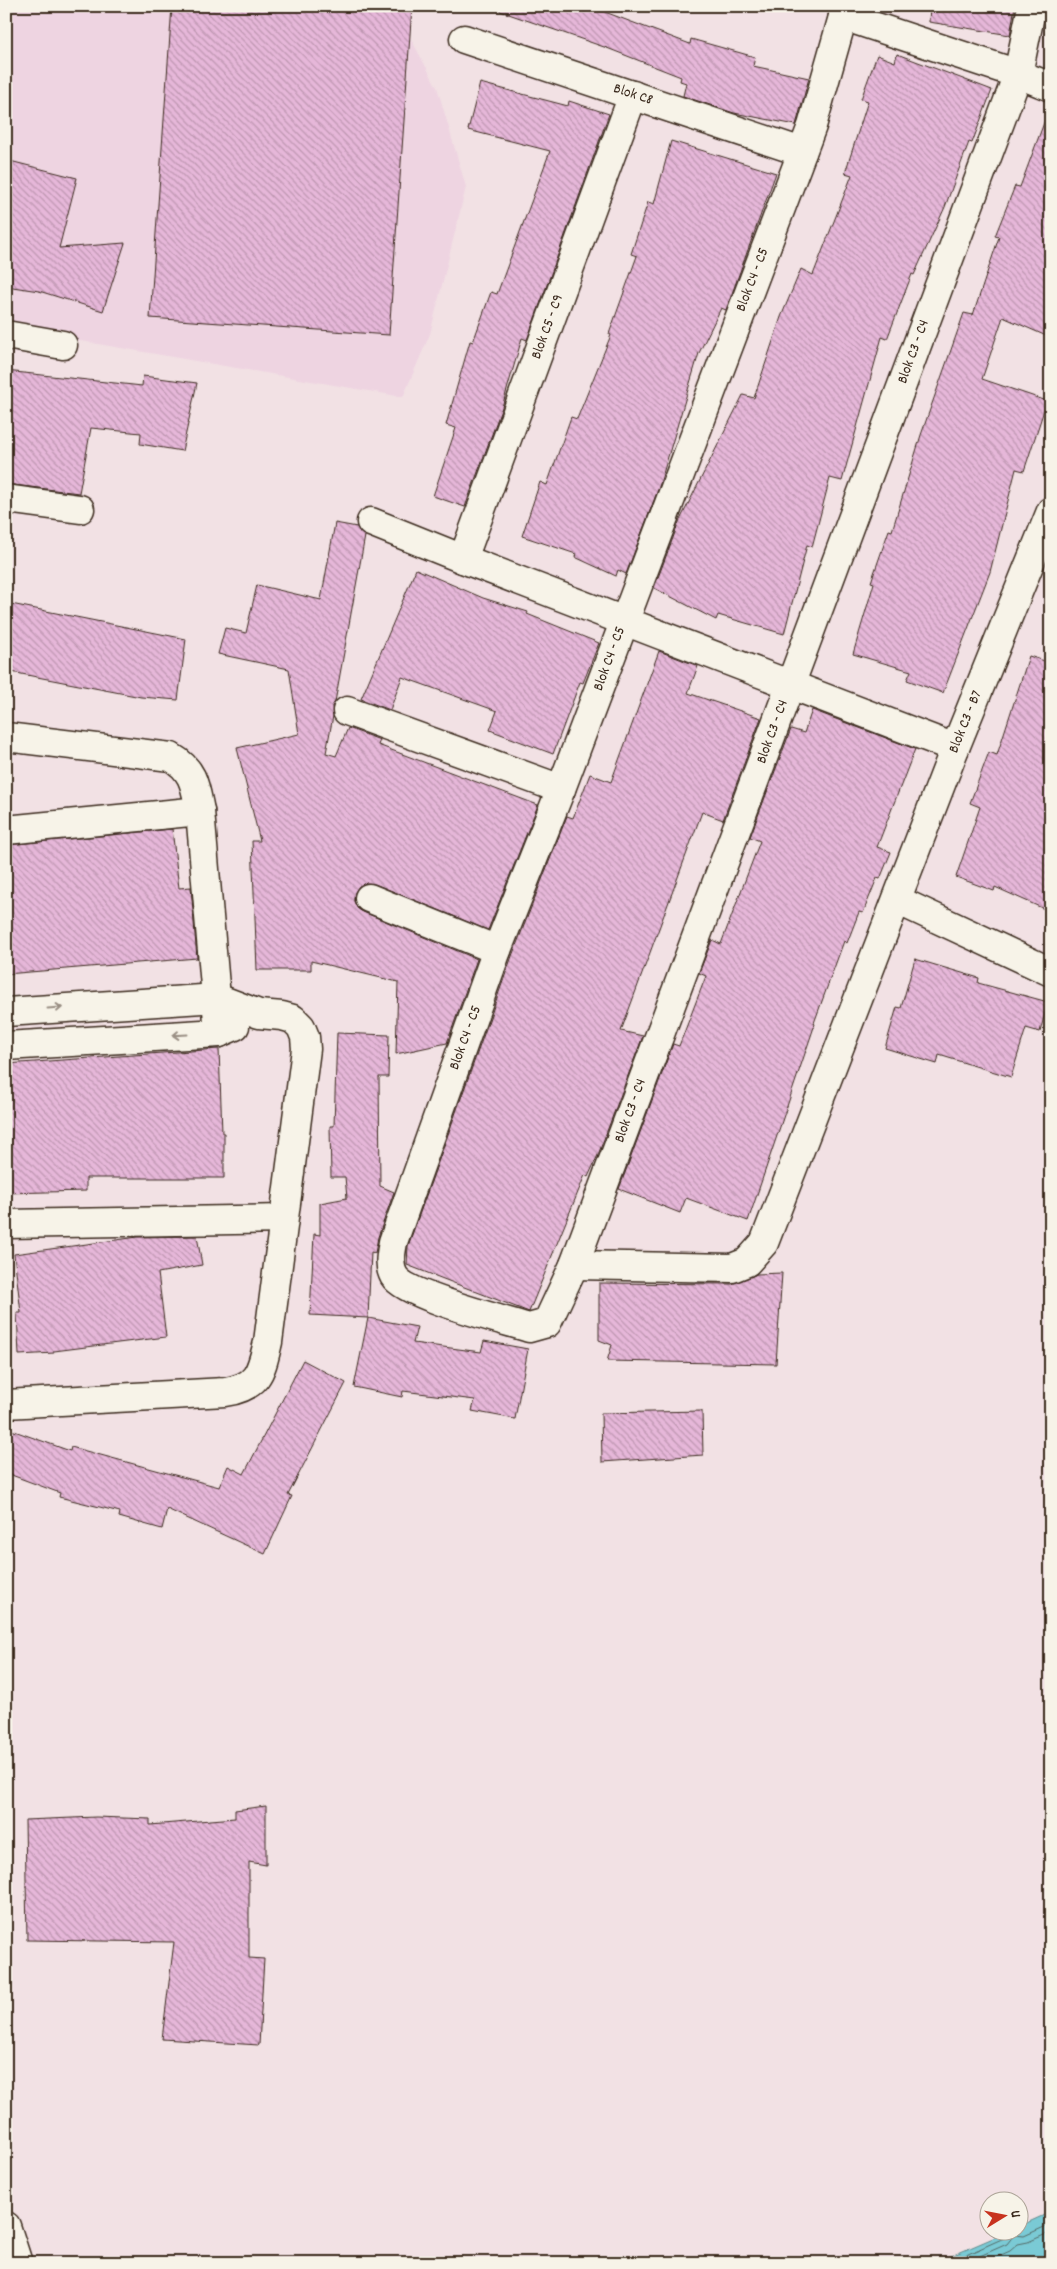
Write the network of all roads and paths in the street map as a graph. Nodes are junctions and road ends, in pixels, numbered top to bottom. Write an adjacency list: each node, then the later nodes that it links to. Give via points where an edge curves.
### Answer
1 (1032, 6): 4 (street, Blok C3 - C4)
2 (844, 11): 4 (street); 7 (street, Blok C4 - C5)
3 (464, 39): 6 (street, Blok C8)
4 (1018, 74): 5 (street); 16 (street, Blok C3 - C4)
5 (1051, 87)
6 (633, 95): 7 (street, Blok C8); 14 (street, Blok C5 - C9)
7 (802, 152): 15 (street, Blok C4 - C5)
8 (6, 335): 9 (street)
9 (63, 345)
10 (6, 499): 11 (street)
11 (80, 509)
12 (1051, 511): 19 (street, Blok C3 - B7)
13 (371, 522): 14 (street)
14 (463, 559): 15 (street)
15 (624, 621): 16 (street); 20 (street, Blok C4 - C5)
16 (790, 684): 19 (street); 34 (street, Blok C3 - C4)
17 (347, 711): 20 (street)
18 (6, 738): 21 (street, via 170,757 182,763 194,780)
19 (955, 748): 24 (street, Blok C3 - B7)
20 (562, 789): 25 (street, Blok C4 - C5)
21 (200, 810): 22 (street); 27 (street)
22 (6, 830)
23 (369, 898): 25 (street)
24 (897, 900): 26 (street); 34 (street, Blok C3 - B7, via 764,1243 747,1262 732,1268)
25 (497, 950): 35 (street, Blok C4 - C5, via 393,1242 390,1262 395,1277)
26 (1051, 972)
27 (217, 998): 28 (street, one-way to 27); 29 (street); 30 (street)
28 (6, 1012)
29 (259, 1014): 30 (street); 32 (street, via 293,1019 305,1037)
30 (219, 1033): 31 (street, one-way to 31)
31 (6, 1046)
32 (283, 1219): 33 (street); 36 (street, via 268,1342 259,1372 246,1388 225,1392)
33 (6, 1224)
34 (574, 1265): 35 (street, Blok C3 - C4, via 547,1323 529,1328)
35 (416, 1293)
36 (6, 1404)
37 (6, 2226): 38 (street)
38 (18, 2263)

